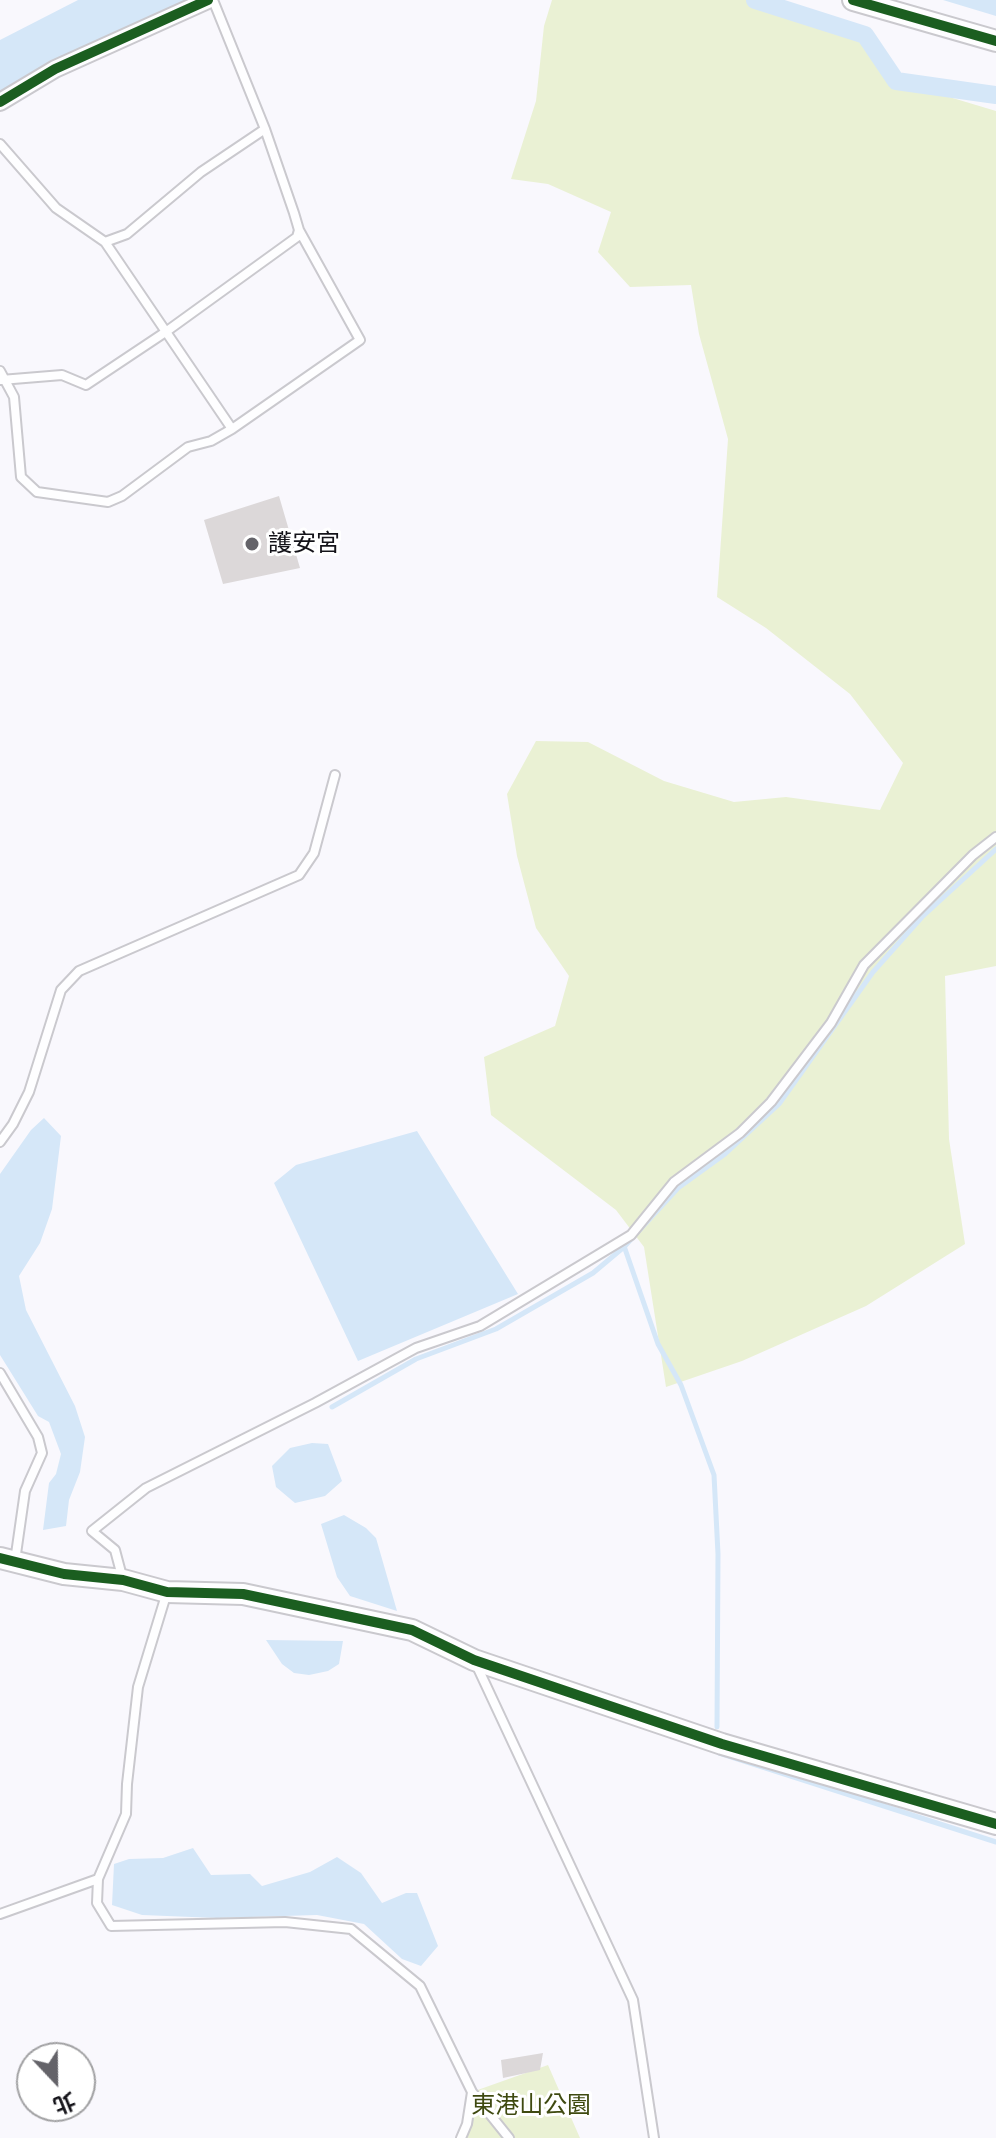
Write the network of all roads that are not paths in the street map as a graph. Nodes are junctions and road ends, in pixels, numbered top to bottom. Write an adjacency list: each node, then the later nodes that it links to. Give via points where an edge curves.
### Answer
1 (211, 0): 4 (street, via 55,69); 5 (lane)
2 (853, 0): 3 (street)
3 (996, 41)
4 (0, 102)
5 (265, 129): 7 (lane); 8 (lane, via 201,172 127,234)
6 (0, 144): 8 (lane, via 56,208)
7 (299, 230): 9 (lane, via 297,237); 11 (lane, via 360,340)
8 (105, 242): 9 (lane)
9 (167, 331): 10 (lane, via 86,385 62,375); 11 (lane)
10 (1, 377): 11 (lane, via 14,397 21,477 37,492 108,502 188,447)
11 (232, 429)
12 (335, 775): 14 (lane, via 314,853 299,875 79,971 61,990 29,1092)
13 (996, 837): 17 (lane, via 864,965 831,1023 771,1102 740,1133 674,1182 631,1235 480,1326 416,1348 146,1488 92,1531 115,1550)
14 (0, 1142)
15 (0, 1373): 16 (lane, via 42,1453 25,1491)
16 (7, 1560): 17 (street, via 64,1574)
17 (123, 1580): 18 (street)
18 (167, 1592): 19 (street, via 243,1594 412,1630); 21 (lane, via 138,1687 126,1814)
19 (474, 1660): 20 (street, via 722,1744); 26 (lane, via 633,2000)
20 (996, 1824)
21 (98, 1879): 22 (lane); 23 (lane, via 97,1903 111,1926 285,1922 351,1929 420,1986)
22 (0, 1914)
23 (472, 2092): 24 (lane); 25 (lane)
24 (461, 2138)
25 (509, 2138)
26 (654, 2138)

